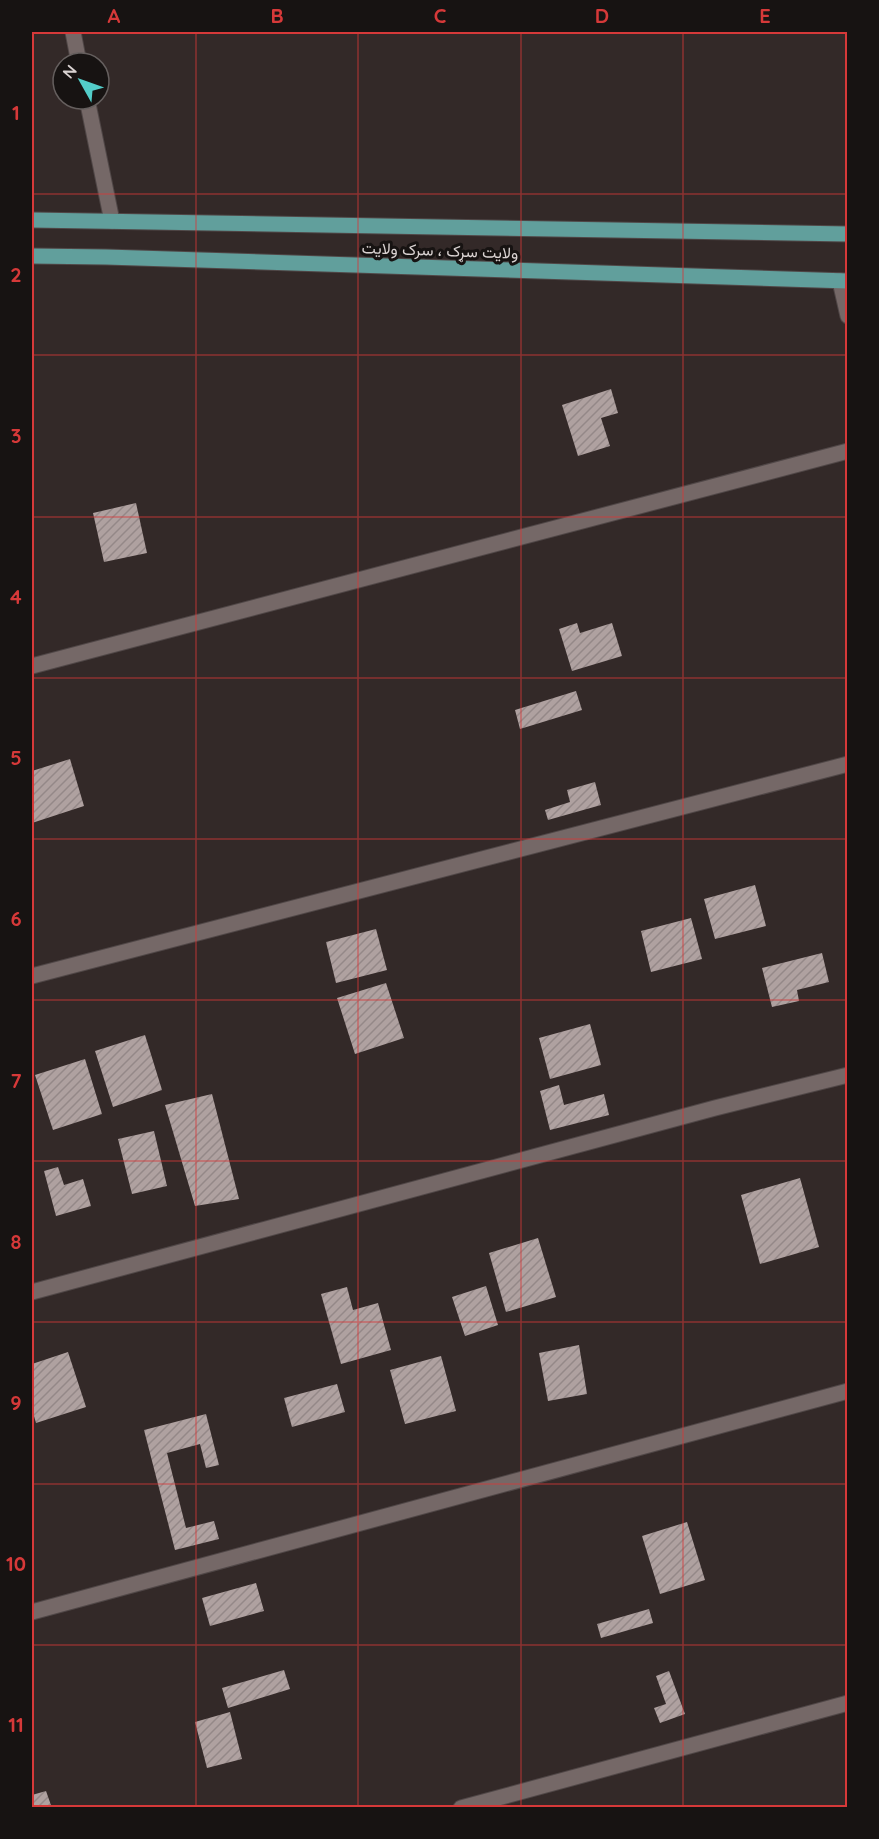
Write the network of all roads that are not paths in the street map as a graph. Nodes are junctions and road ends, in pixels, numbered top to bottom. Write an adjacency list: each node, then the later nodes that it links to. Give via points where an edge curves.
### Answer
1 (73, 32): 2 (street)
2 (77, 51)
3 (89, 111): 5 (street)
4 (32, 220): 5 (main road, ولایت سړک ، سرک ولایت)
5 (112, 221): 6 (main road, ولایت سړک ، سرک ولایت)
6 (848, 234)
7 (32, 256): 8 (main road, ولایت سړک ، سرک ولایت)
8 (844, 281): 9 (street)
9 (848, 316)
10 (848, 451): 11 (street)
11 (32, 666)
12 (848, 764): 13 (street)
13 (32, 976)
14 (848, 1075): 15 (street)
15 (32, 1292)
16 (848, 1391): 17 (street)
17 (32, 1612)
18 (848, 1703): 19 (street)
19 (461, 1808)

